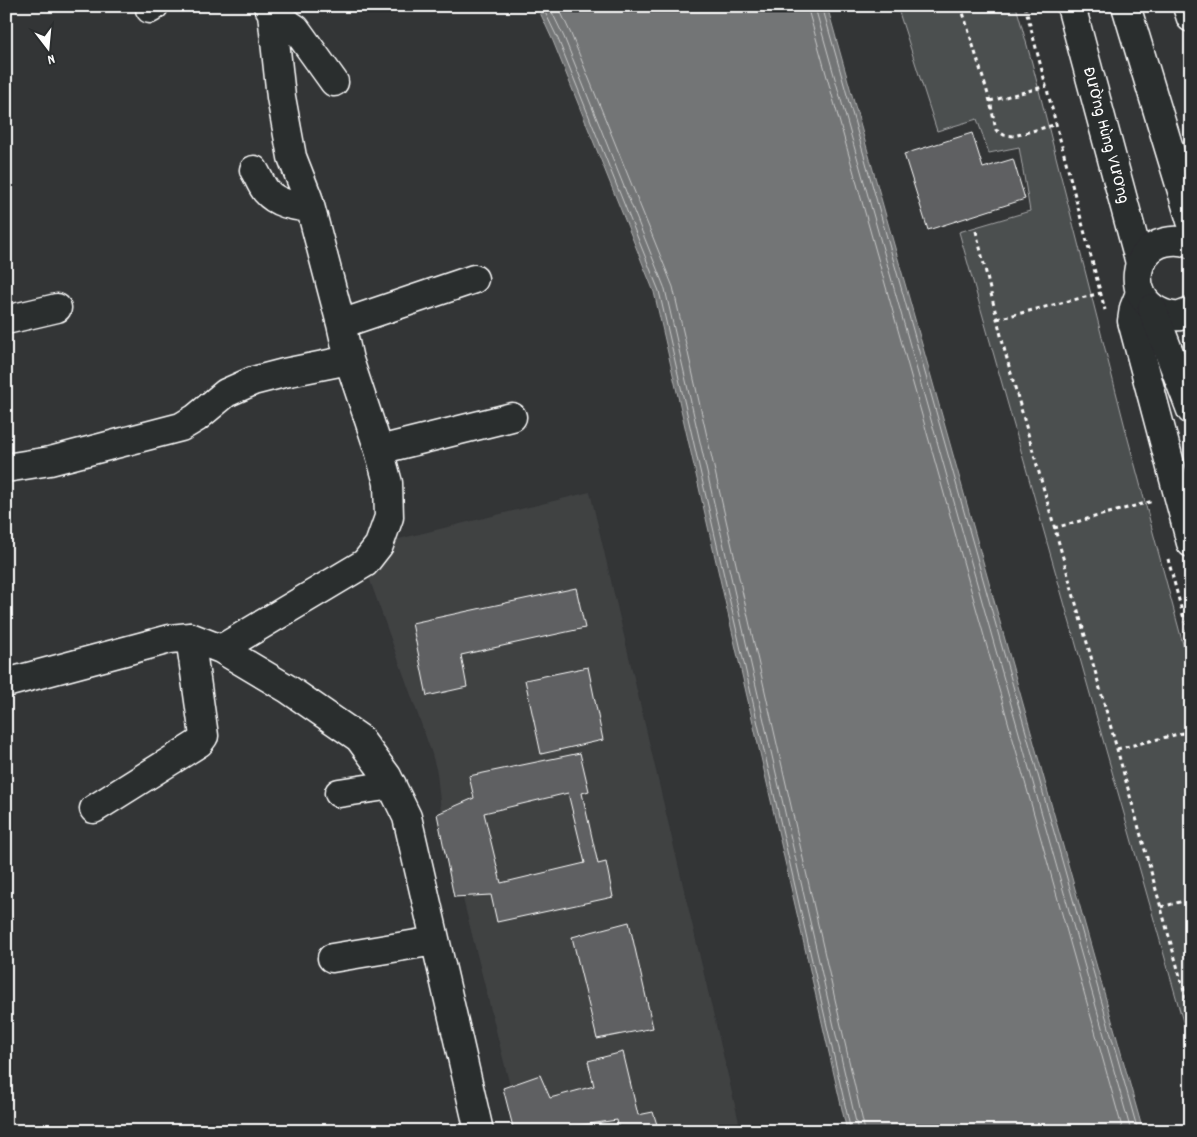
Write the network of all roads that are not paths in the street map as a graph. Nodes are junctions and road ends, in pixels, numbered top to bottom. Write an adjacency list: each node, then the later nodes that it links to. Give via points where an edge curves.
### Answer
1 (1071, 6): 11 (street, Đường Hùng Vương)
2 (1126, 6): 9 (street)
3 (1186, 6): 5 (street)
4 (270, 9): 6 (street, via 296,29); 8 (street, via 292,157)
5 (1191, 18)
6 (334, 82)
7 (254, 170): 8 (street, via 266,191 280,202)
8 (310, 208): 17 (street)
9 (1191, 221)
10 (1191, 244): 11 (street, via 1173,240 1160,244)
11 (1140, 263): 13 (street, Đường Hùng Vương, via 1138,283)
12 (474, 279): 17 (street)
13 (1146, 300): 15 (street, via 1165,315 1180,316); 19 (street); 23 (street, via 1134,308 1132,320)
14 (57, 308): 16 (street)
15 (1191, 312)
16 (6, 320)
17 (342, 324): 18 (street)
18 (350, 360): 21 (street); 22 (street, via 253,381 226,393 181,427 50,461)
19 (1191, 410)
20 (512, 417): 21 (street)
21 (379, 450): 25 (street, via 388,483 389,517 379,545 365,563)
22 (6, 468)
23 (1191, 543)
24 (190, 637): 25 (street); 26 (street, via 170,639); 29 (street, via 204,736 199,743)
25 (221, 649): 27 (street, via 288,689 359,738)
26 (6, 683)
27 (392, 785): 28 (street); 30 (street, via 407,816)
28 (339, 793)
29 (94, 809)
30 (435, 941): 31 (street); 32 (street)
31 (332, 958)
32 (479, 1131)

